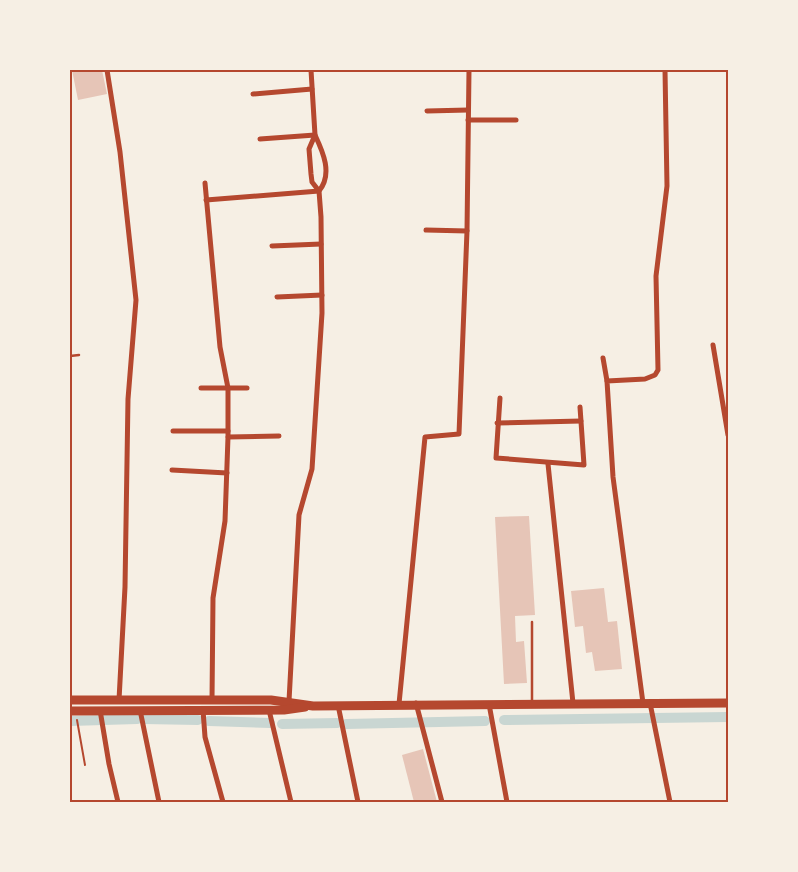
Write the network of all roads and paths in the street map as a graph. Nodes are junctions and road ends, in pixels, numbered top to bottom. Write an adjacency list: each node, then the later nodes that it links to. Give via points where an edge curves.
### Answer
1 (107, 70): 43 (street, via 120,152 136,300 128,399 125,587)
2 (311, 70): 5 (street)
3 (469, 70): 7 (street)
4 (665, 70): 26 (street, via 667,186 656,276 658,370 655,375 644,379)
5 (312, 88): 6 (street); 11 (street)
6 (253, 94)
7 (468, 110): 8 (street); 9 (street)
8 (427, 111)
9 (468, 120): 10 (street); 17 (street)
10 (516, 120)
11 (315, 135): 12 (street); 14 (street, via 310,149 311,174); 14 (street, via 326,164 324,182)
12 (260, 139)
13 (205, 183): 15 (street)
14 (318, 191): 15 (street); 18 (street)
15 (206, 200): 28 (street, via 220,347)
16 (426, 230): 17 (street)
17 (466, 231): 50 (street, via 458,434 425,437)
18 (321, 244): 19 (street); 20 (street)
19 (272, 246)
20 (322, 295): 21 (street); 45 (street, via 312,469 299,515)
21 (277, 297)
22 (713, 345): 36 (street)
23 (79, 355): 24 (lane)
24 (70, 356)
25 (602, 358): 26 (street)
26 (607, 381): 54 (street, via 612,476)
27 (201, 388): 28 (street)
28 (228, 388): 29 (street); 35 (street)
29 (247, 388)
30 (500, 398): 33 (street)
31 (580, 407): 32 (street)
32 (581, 421): 33 (street); 38 (street, via 584,465)
33 (497, 423): 38 (street, via 496,458)
34 (173, 431): 35 (street)
35 (228, 434): 37 (street); 40 (street)
36 (728, 434)
37 (279, 436)
38 (548, 464): 48 (street)
39 (172, 470): 40 (street)
40 (227, 473): 44 (street, via 225,521 213,598)
41 (532, 622): 47 (lane)
42 (70, 700): 43 (main road)
43 (119, 700): 44 (main road)
44 (212, 700): 45 (main road)
45 (288, 701): 52 (main road)
46 (416, 703): 50 (main road); 51 (main road); 67 (street)
47 (532, 703): 48 (main road); 51 (main road)
48 (572, 703): 54 (main road)
49 (728, 703): 54 (main road)
50 (399, 704): 53 (main road)
51 (488, 704): 68 (street)
52 (313, 706): 53 (main road); 57 (main road)
53 (338, 706): 66 (street)
54 (648, 706): 69 (street)
55 (140, 710): 56 (main road); 59 (main road); 63 (street)
56 (203, 710): 57 (main road); 64 (street, via 205,737)
57 (269, 710): 65 (street)
58 (70, 711): 59 (main road)
59 (100, 713): 62 (street)
60 (78, 723): 61 (path)
61 (85, 765)
62 (118, 802)
63 (159, 802)
64 (223, 802)
65 (291, 802)
66 (358, 802)
67 (442, 802)
68 (508, 802)
69 (670, 802)

